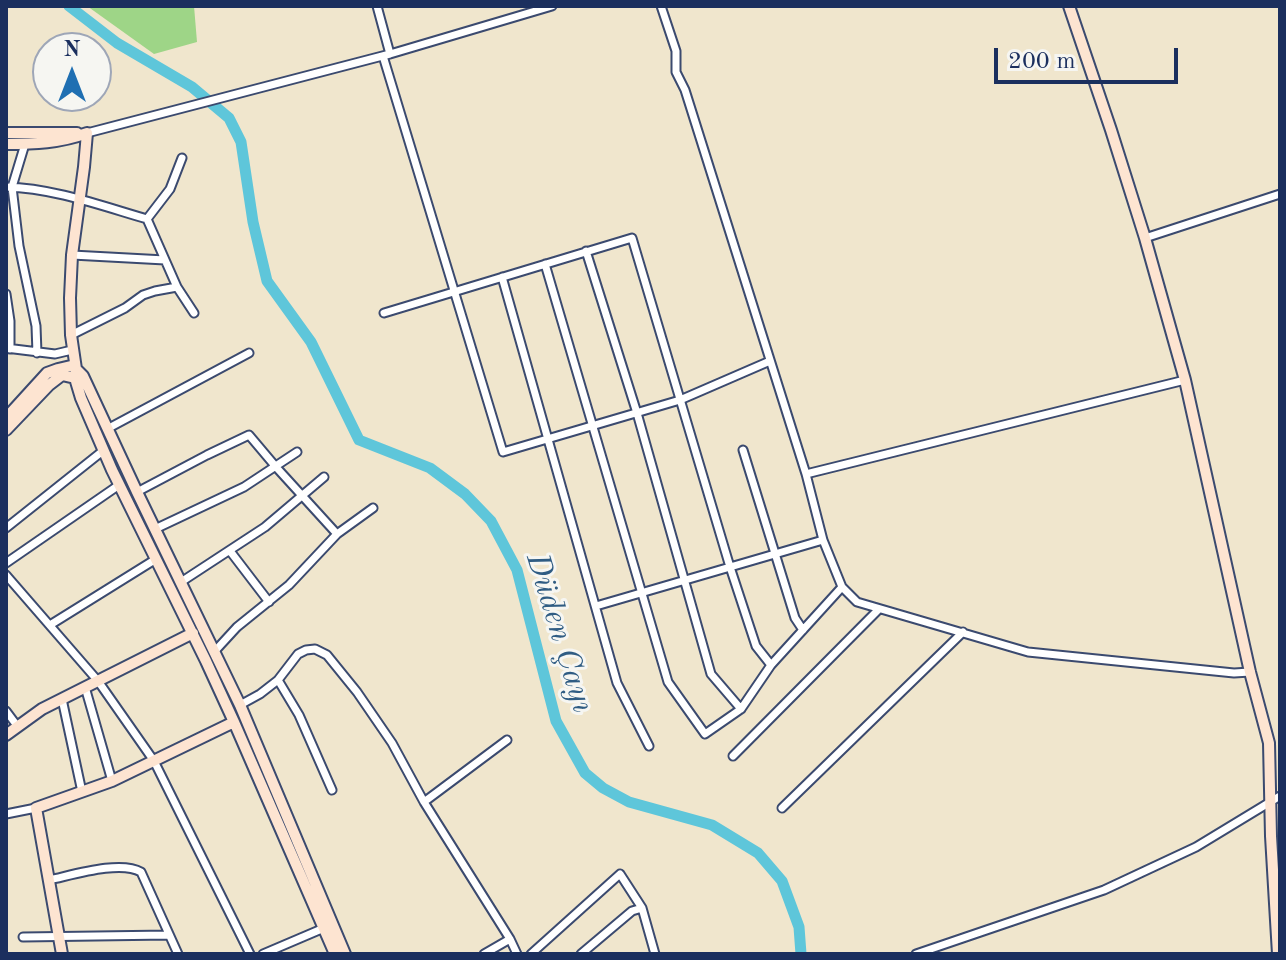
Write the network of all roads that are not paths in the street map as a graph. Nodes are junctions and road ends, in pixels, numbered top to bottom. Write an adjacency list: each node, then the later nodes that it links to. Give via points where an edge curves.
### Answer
1 (377, 6): 5 (street)
2 (552, 6): 5 (street)
3 (661, 6): 34 (street, via 676,51 676,72)
4 (1069, 6): 15 (main road)
5 (387, 55): 7 (street); 24 (street)
6 (6, 133): 7 (main road)
7 (87, 133): 9 (main road); 13 (main road)
8 (6, 144): 9 (main road)
9 (25, 144): 11 (street)
10 (182, 158): 14 (street, via 170,189)
11 (9, 187): 13 (street); 17 (street)
12 (1280, 194): 15 (street)
13 (79, 199): 14 (street); 19 (main road)
14 (147, 219): 20 (street)
15 (1145, 238): 37 (main road)
16 (6, 246): 17 (street)
17 (19, 246): 31 (street)
18 (586, 251): 21 (street); 38 (street, via 632,238); 39 (street)
19 (72, 255): 20 (street); 28 (main road)
20 (165, 260): 23 (street)
21 (545, 264): 22 (street); 41 (street)
22 (502, 277): 24 (street); 44 (street)
23 (177, 287): 26 (street); 28 (street, via 143,295)
24 (455, 291): 27 (street); 44 (street, via 503,452)
25 (6, 294): 29 (street)
26 (194, 313)
27 (384, 313)
28 (71, 335): 30 (main road)
29 (8, 348): 31 (street)
30 (72, 350): 33 (street); 35 (main road)
31 (37, 353): 33 (street)
32 (249, 353): 42 (street)
33 (55, 354): 36 (street)
34 (770, 361): 38 (street); 49 (street)
35 (74, 369): 36 (main road); 42 (main road, via 83,376); 45 (main road)
36 (60, 372): 40 (main road, via 47,373); 43 (main road)
37 (1185, 380): 49 (street); 78 (main road)
38 (680, 400): 39 (street); 63 (street)
39 (637, 413): 41 (street); 65 (street)
40 (6, 418)
41 (592, 426): 44 (street); 68 (street)
42 (107, 429): 52 (main road)
43 (6, 430)
44 (548, 439): 70 (street)
45 (104, 450): 51 (main road); 55 (street)
46 (743, 450): 60 (street)
47 (297, 452): 48 (street)
48 (276, 467): 52 (street, via 249,435); 53 (street); 56 (street)
49 (806, 474): 58 (street)
50 (324, 477): 53 (street)
51 (119, 485): 61 (main road); 62 (street)
52 (137, 492): 56 (main road)
53 (302, 496): 57 (street); 59 (street)
54 (373, 508): 57 (street)
55 (6, 528)
56 (155, 529): 66 (main road)
57 (337, 534): 69 (street)
58 (823, 540): 60 (street); 67 (street)
59 (230, 551): 66 (street); 69 (street)
60 (776, 554): 63 (street); 73 (street)
61 (156, 559): 66 (main road); 72 (street)
62 (6, 563)
63 (730, 567): 65 (street); 77 (street, via 756,646)
64 (6, 575): 72 (street)
65 (686, 580): 68 (street); 84 (street, via 711,674)
66 (176, 585): 75 (main road); 76 (main road)
67 (842, 587): 71 (street, via 857,602); 73 (street)
68 (641, 593): 70 (street); 84 (street, via 668,682 705,734)
69 (269, 602): 76 (street)
70 (596, 606): 91 (street, via 617,683)
71 (879, 609): 74 (street); 92 (street)
72 (50, 625): 80 (street)
73 (803, 630): 77 (street)
74 (963, 632): 78 (street, via 1028,652); 100 (street)
75 (193, 633): 80 (main road); 86 (main road)
76 (214, 652): 83 (main road)
77 (771, 665): 84 (street)
78 (1250, 672): 90 (main road)
79 (278, 680): 83 (street); 95 (street); 98 (street, via 298,654 315,649 327,655 392,743)
80 (98, 681): 81 (main road); 93 (street)
81 (85, 687): 82 (main road); 94 (street)
82 (62, 699): 87 (main road); 96 (street)
83 (240, 705): 114 (main road)
84 (741, 709)
85 (6, 711): 87 (street)
86 (234, 722): 93 (main road); 104 (main road)
87 (18, 727): 88 (main road)
88 (7, 733)
89 (507, 740): 98 (street)
90 (1274, 741): 97 (main road)
91 (649, 746)
92 (733, 756)
93 (154, 761): 94 (main road); 111 (street)
94 (112, 781): 96 (main road)
95 (332, 790)
96 (82, 792): 99 (main road)
97 (1275, 799): 120 (street, via 1196,847 1104,890); 121 (main road)
98 (424, 802): 108 (street)
99 (36, 808): 101 (street); 102 (main road)
100 (782, 808)
101 (6, 814)
102 (49, 880): 105 (street, via 134,868 141,872); 107 (main road)
103 (642, 908): 117 (street, via 620,874); 118 (street); 119 (street)
104 (324, 928): 112 (street); 113 (main road)
105 (169, 935): 107 (street); 110 (street)
106 (23, 937): 107 (street)
107 (59, 937): 109 (main road)
108 (510, 939): 115 (street); 116 (street)
109 (62, 954)
110 (178, 954)
111 (250, 954)
112 (263, 954)
113 (335, 954)
114 (345, 954)
115 (484, 954)
116 (517, 954)
117 (531, 954)
118 (581, 954)
119 (655, 954)
120 (916, 954)
121 (1278, 954)

